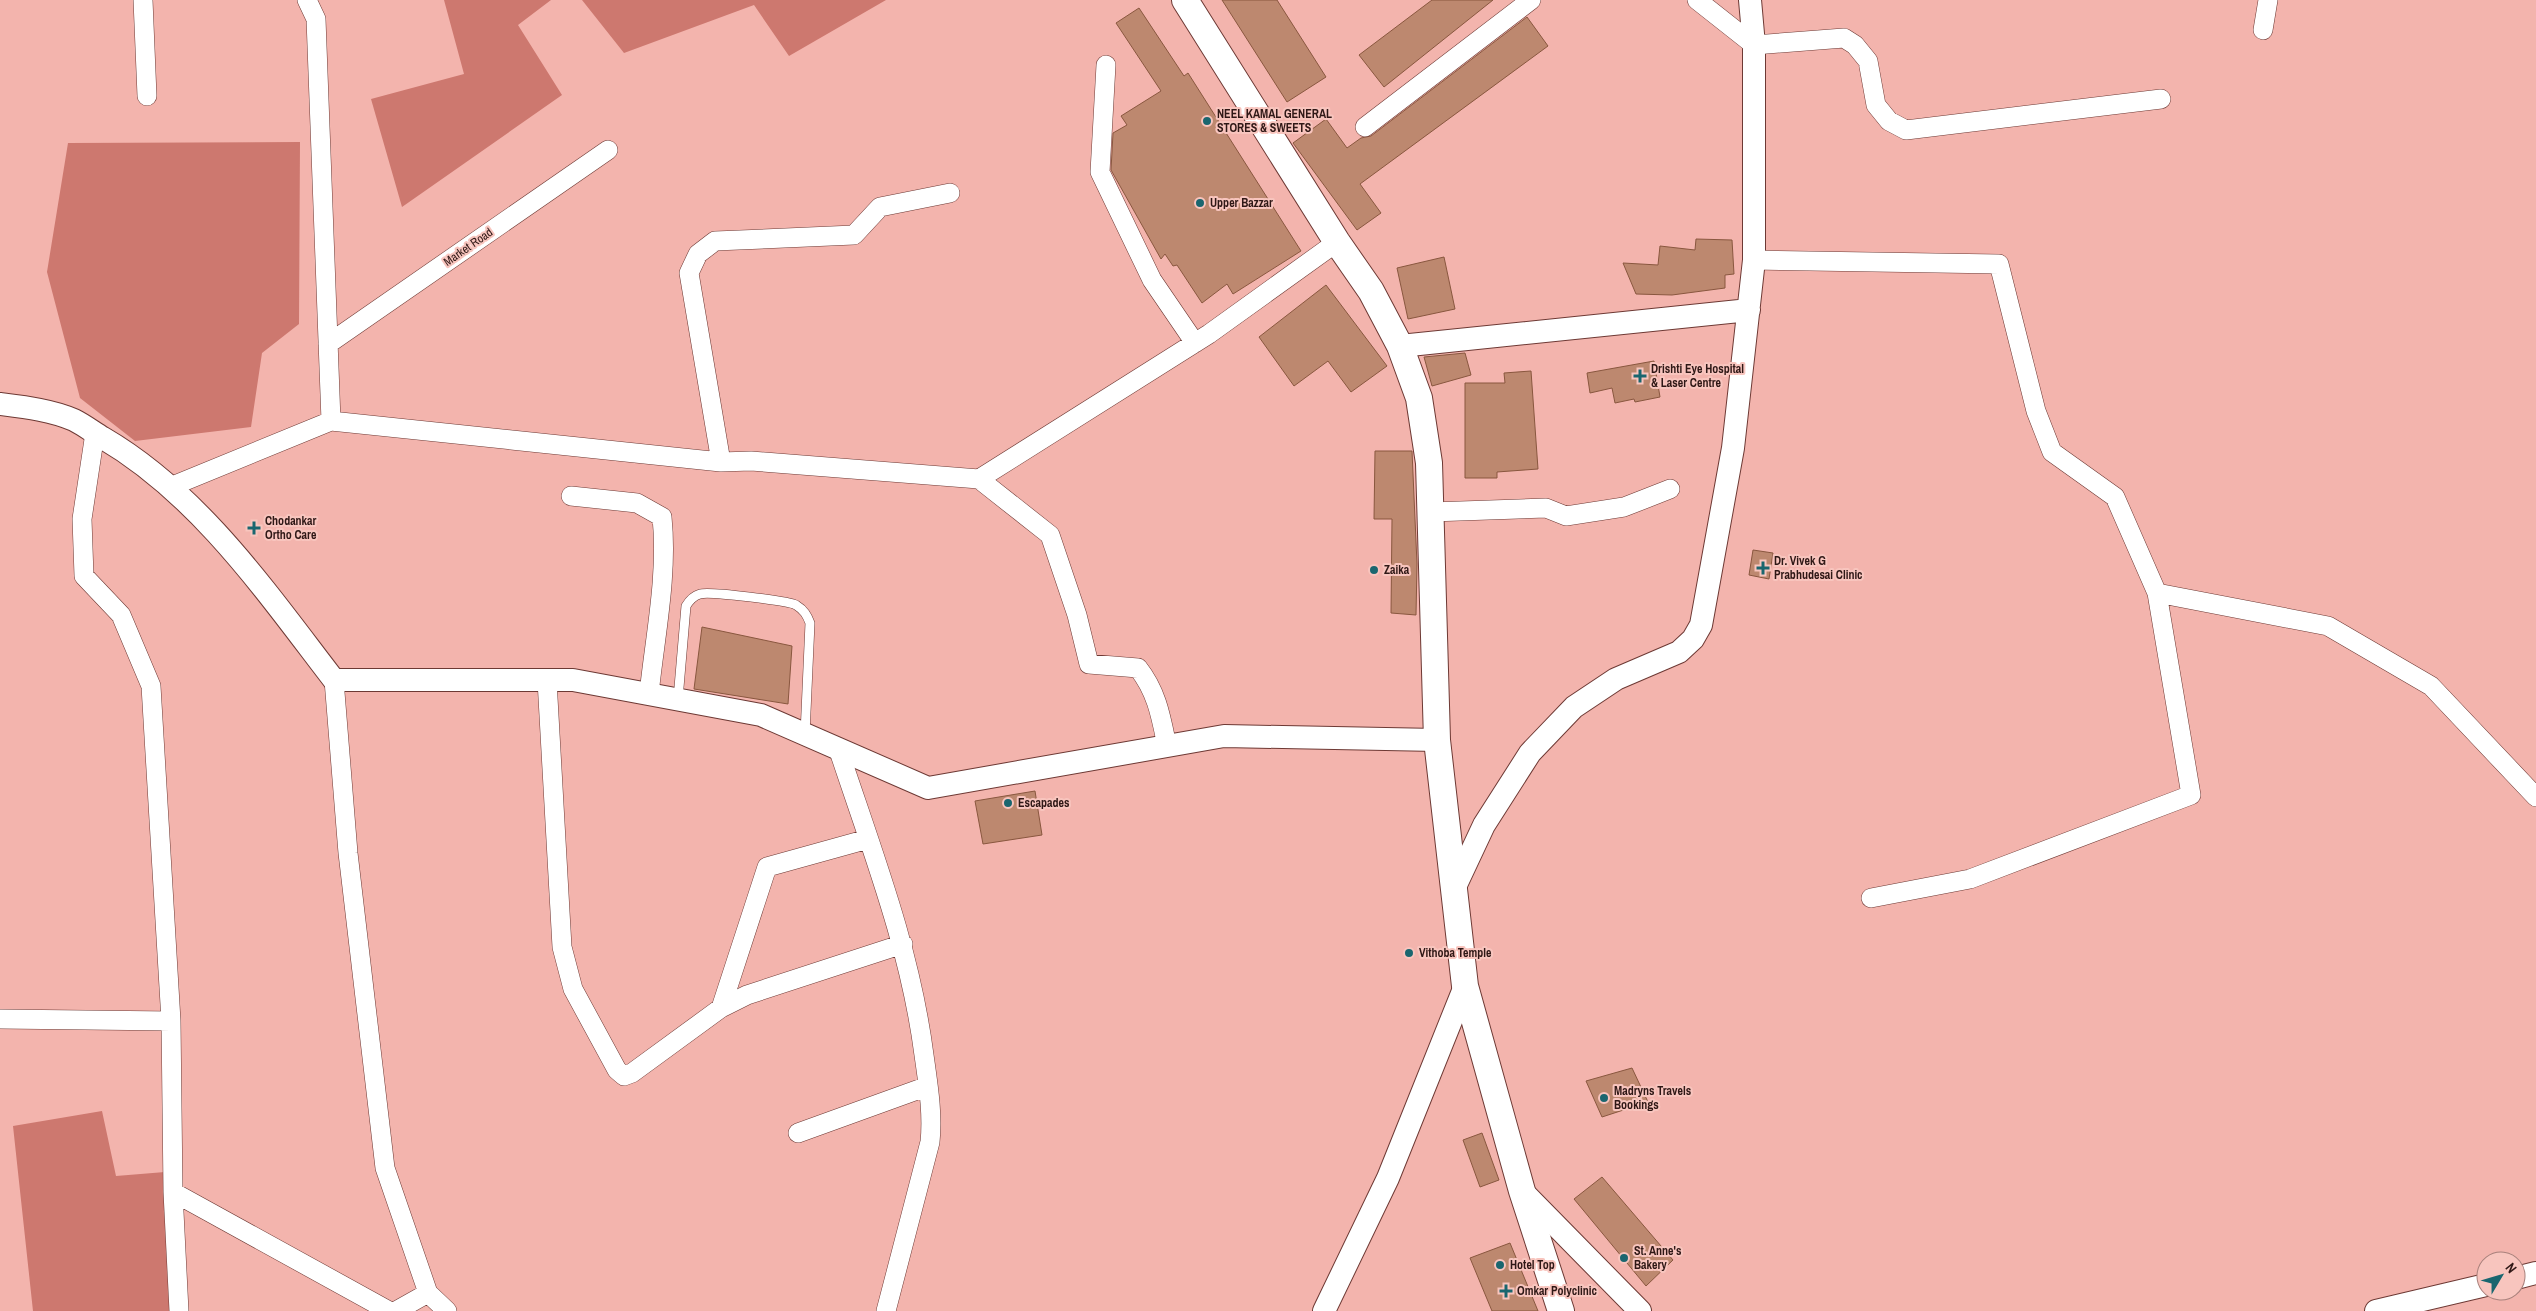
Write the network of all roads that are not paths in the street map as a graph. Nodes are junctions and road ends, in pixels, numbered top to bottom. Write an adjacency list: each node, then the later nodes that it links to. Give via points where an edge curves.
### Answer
1 (143, 0): 11 (street)
2 (307, 0): 20 (street, via 316,19)
3 (1185, 0): 16 (main road)
4 (1531, 0): 13 (street)
5 (1697, 0): 9 (street)
6 (1750, 0): 9 (street)
7 (2268, 0): 8 (street)
8 (2263, 30)
9 (1754, 45): 12 (street, via 1844,38 1855,45 1868,61 1876,105 1889,121 1906,130); 17 (street)
10 (1106, 65): 19 (street, via 1100,172 1152,280)
11 (147, 96)
12 (2161, 99)
13 (1364, 127)
14 (608, 150): 20 (street, Market Road)
15 (950, 193): 25 (street, via 880,207 854,235 716,241 698,254 689,272)
16 (1337, 242): 19 (street); 21 (main road, via 1371,291)
17 (1754, 260): 18 (street); 31 (street, via 1999,264 2036,411 2052,452 2115,497)
18 (1749, 310): 21 (street); 42 (street, via 1733,448 1701,625 1693,639 1679,652 1616,678 1574,707 1530,753 1484,825)
19 (1194, 343): 26 (street)
20 (328, 344): 23 (street)
21 (1400, 346): 30 (main road, via 1419,398 1429,463)
22 (0, 404): 24 (street, via 28,407 74,420)
23 (331, 421): 25 (street); 27 (street)
24 (94, 433): 27 (street, via 126,451); 48 (street, via 82,518 84,576 121,615 151,686)
25 (722, 462): 26 (street, via 751,461)
26 (979, 479): 38 (street, via 1050,536 1077,615 1089,664 1138,668 1159,704)
27 (170, 487): 32 (street, via 250,570)
28 (1670, 489): 30 (street, via 1624,507 1566,516 1546,508)
29 (571, 496): 34 (street, via 637,503 662,517 662,570)
30 (1431, 512): 37 (main road)
31 (2157, 594): 40 (street, via 2328,626 2431,686); 43 (street, via 2191,795 1970,879)
32 (334, 680): 33 (street); 54 (street, via 348,853 385,1168)
33 (547, 680): 34 (street, via 573,680); 46 (street, via 562,947 573,990 617,1070 624,1076)
34 (649, 694): 35 (street)
35 (678, 700): 36 (street, via 761,715); 36 (lane, via 686,606 690,599 700,594 724,595 794,604 805,612 810,623)
36 (805, 734): 39 (street)
37 (1436, 740): 38 (street, via 1224,736); 42 (main road)
38 (1167, 746): 39 (street, via 928,788)
39 (838, 748): 41 (street)
40 (2536, 797)
41 (868, 839): 44 (street); 46 (street, via 767,867)
42 (1454, 889): 45 (main road)
43 (1871, 898)
44 (903, 944): 46 (street, via 765,989); 49 (street, via 917,1004)
45 (1465, 986): 51 (main road); 60 (street, via 1388,1178)
46 (721, 1008)
47 (0, 1019): 48 (street)
48 (171, 1021): 52 (street)
49 (928, 1086): 50 (street); 59 (street, via 932,1126 930,1142)
50 (798, 1133)
51 (1522, 1191): 61 (main road); 62 (street)
52 (173, 1192): 55 (street); 56 (street)
53 (2476, 1287): 63 (street)
54 (428, 1293): 57 (street); 58 (street)
55 (179, 1311)
56 (389, 1311)
57 (396, 1311)
58 (447, 1311)
59 (886, 1311)
60 (1324, 1311)
61 (1561, 1311)
62 (1640, 1311)
63 (2376, 1311)

